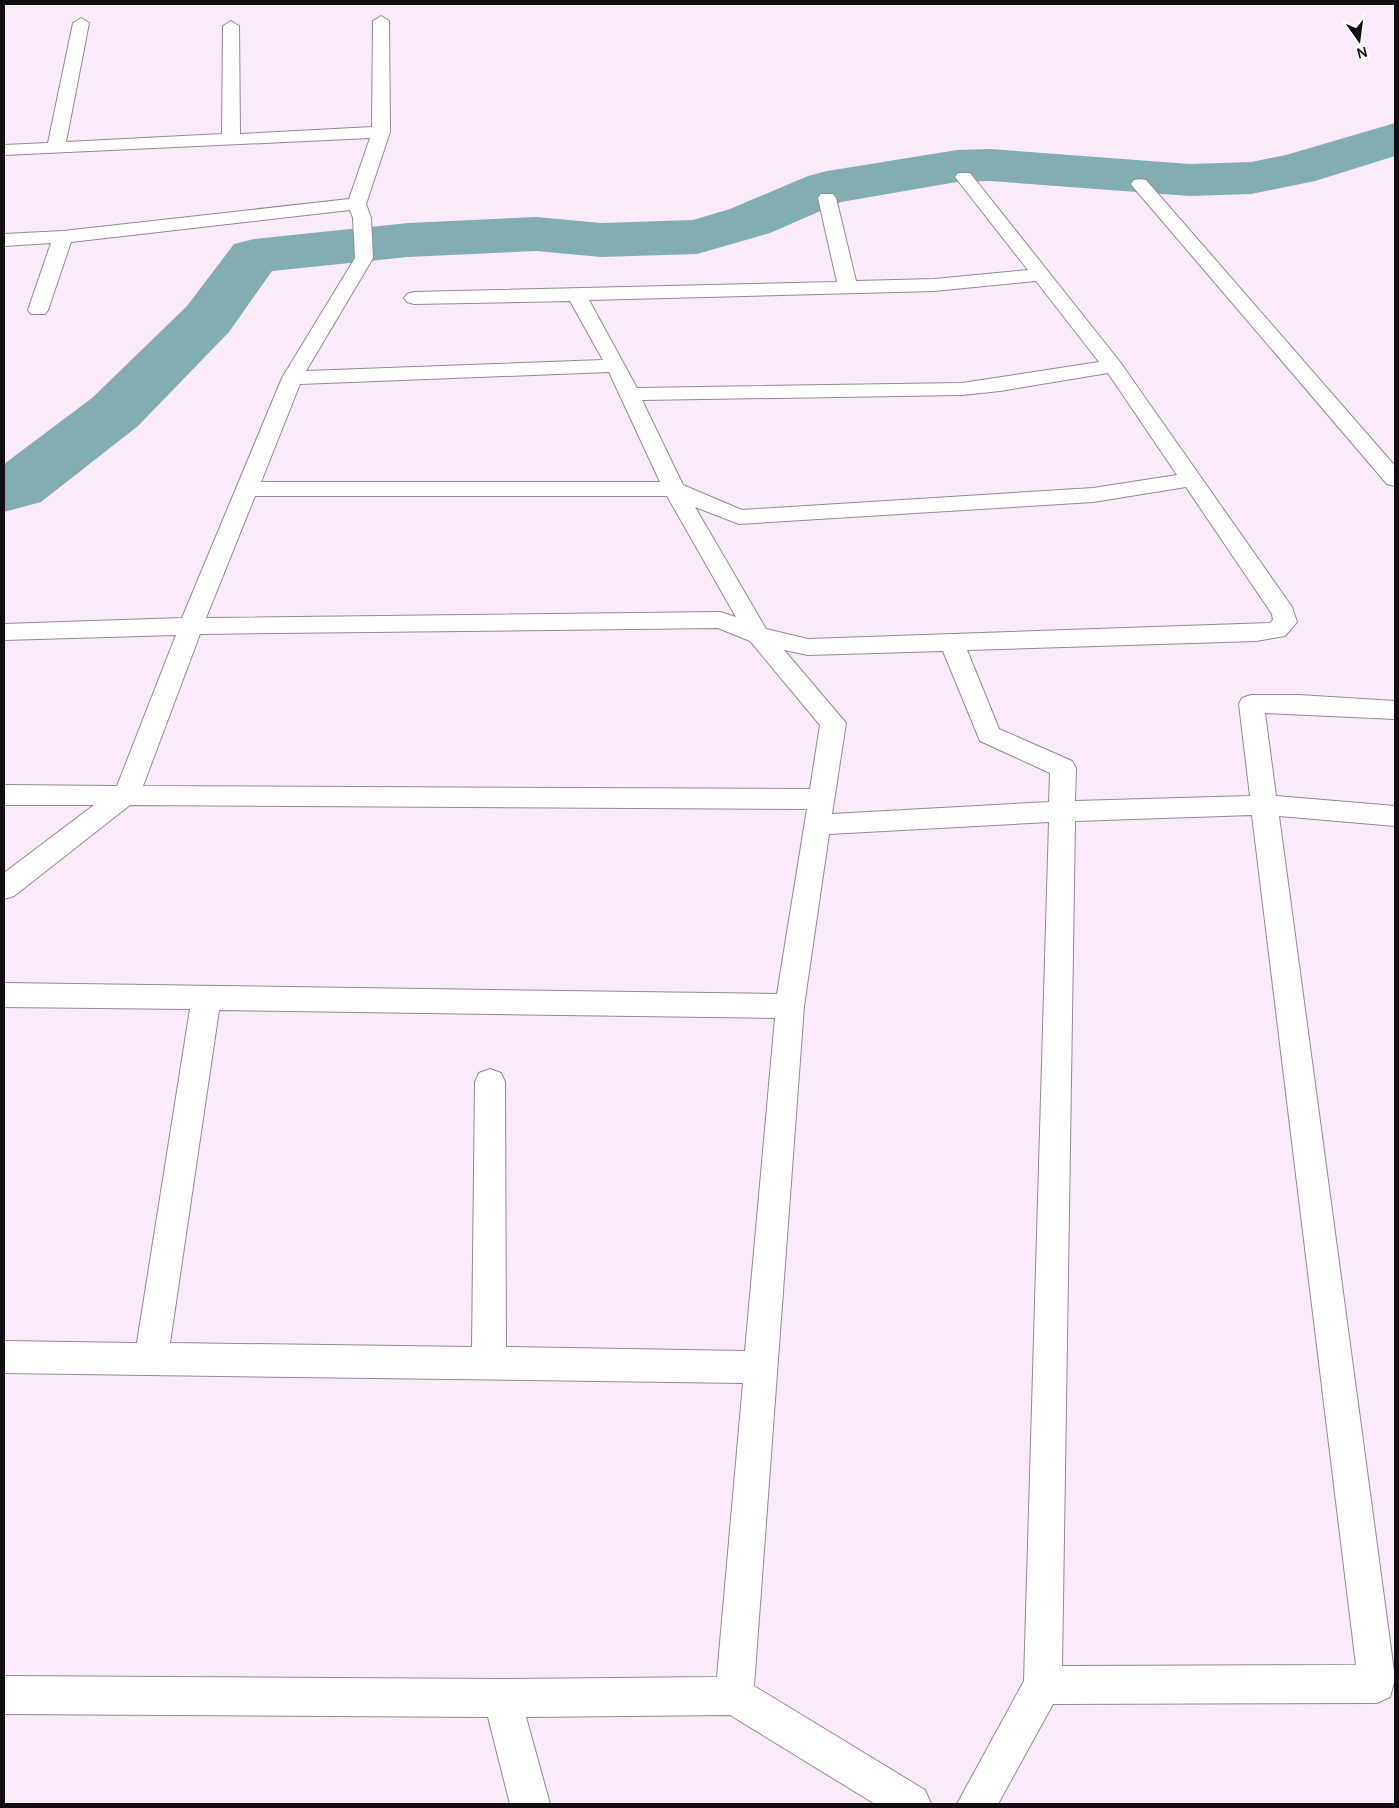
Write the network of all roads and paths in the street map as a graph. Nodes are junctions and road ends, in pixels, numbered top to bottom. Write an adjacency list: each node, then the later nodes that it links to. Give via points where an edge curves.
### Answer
1 (381, 21): 4 (street)
2 (81, 23): 6 (street)
3 (231, 26): 5 (street)
4 (381, 132): 5 (street); 11 (street)
5 (231, 137): 6 (street)
6 (56, 147): 7 (street)
7 (4, 150)
8 (964, 177): 14 (street)
9 (1140, 184): 24 (street)
10 (827, 198): 15 (street)
11 (360, 211): 12 (street); 21 (street, via 364,258)
12 (63, 237): 13 (street); 18 (street)
13 (4, 240)
14 (1041, 274): 15 (street, via 934,284); 20 (street)
15 (848, 287): 16 (street)
16 (576, 295): 17 (street); 19 (street)
17 (414, 298)
18 (38, 310)
19 (616, 366): 21 (street); 22 (street)
20 (1113, 366): 22 (street, via 962,389); 23 (street)
21 (292, 378): 25 (street)
22 (629, 394): 26 (street)
23 (1192, 479): 26 (street, via 1093,495 739,517); 30 (street, via 1284,613 1284,622 1277,630)
24 (1395, 479)
25 (247, 489): 26 (street); 27 (street)
26 (674, 490): 29 (street)
27 (191, 626): 28 (street); 29 (street, via 720,620); 32 (street)
28 (4, 632)
29 (758, 634): 30 (street, via 808,647); 34 (street, via 833,723)
30 (952, 643): 36 (street, via 989,735 1064,768)
31 (1395, 710): 35 (street, via 1251,704)
32 (127, 794): 33 (street); 34 (street); 39 (street)
33 (4, 795)
34 (821, 799): 38 (street)
35 (1264, 805): 36 (street); 37 (street); 49 (street)
36 (1063, 811): 38 (street); 48 (street)
37 (1395, 816)
38 (817, 825): 42 (street)
39 (4, 888)
40 (4, 995): 41 (street)
41 (206, 998): 42 (street); 45 (street)
42 (790, 1006): 47 (street)
43 (490, 1082): 46 (street)
44 (4, 1356): 45 (street)
45 (151, 1358): 46 (street)
46 (489, 1363): 47 (street)
47 (762, 1367): 51 (street)
48 (1043, 1685): 49 (street); 55 (street)
49 (1386, 1685)
50 (4, 1695): 52 (street)
51 (734, 1696): 52 (street); 54 (street)
52 (502, 1698): 53 (street)
53 (530, 1804)
54 (911, 1804)
55 (977, 1804)

